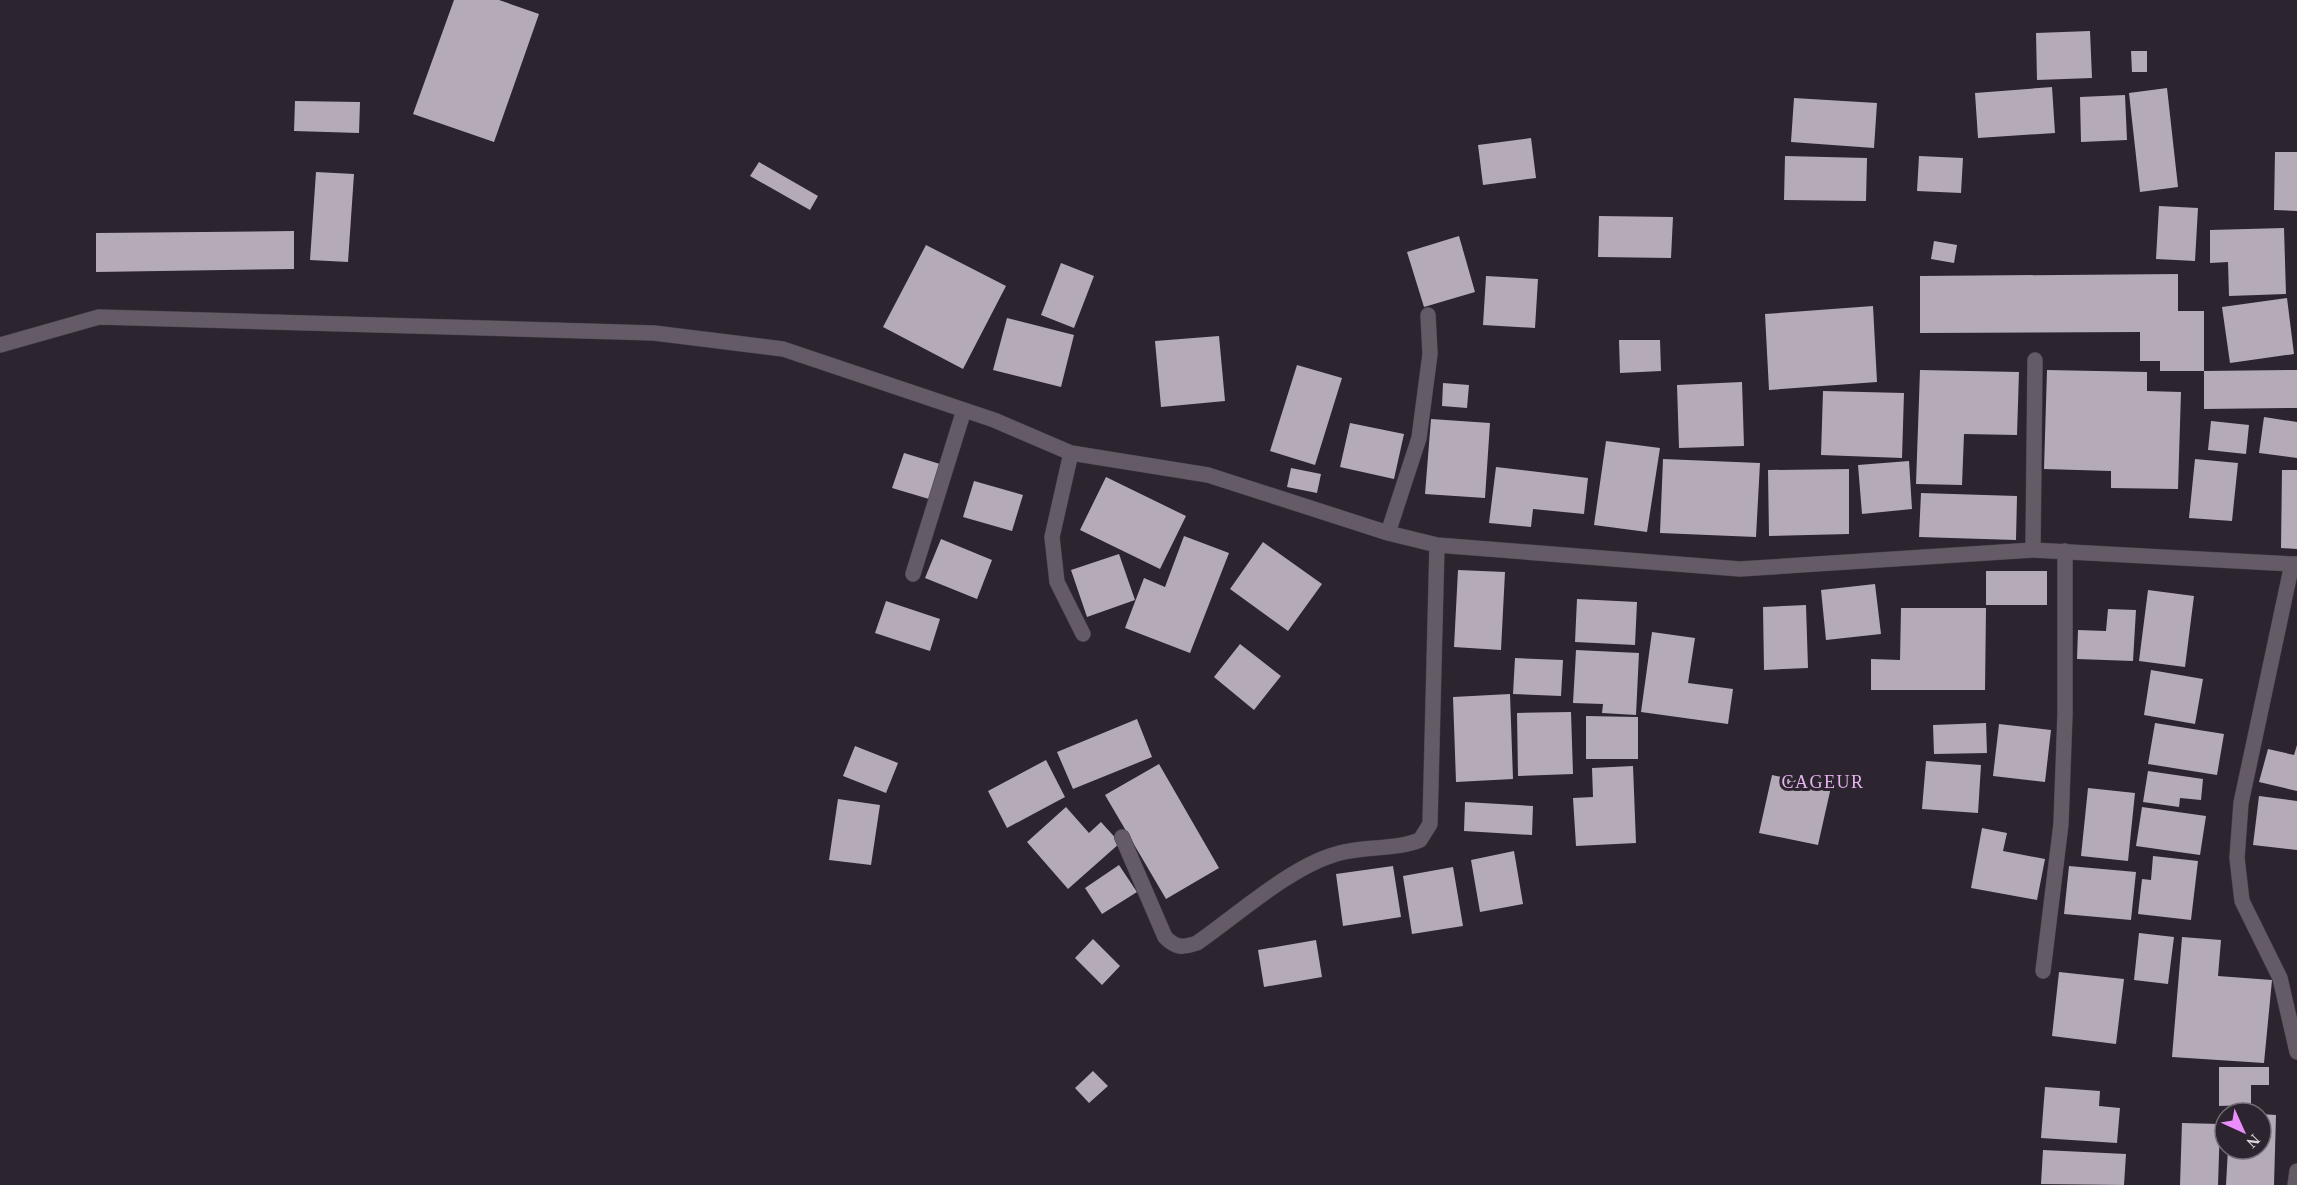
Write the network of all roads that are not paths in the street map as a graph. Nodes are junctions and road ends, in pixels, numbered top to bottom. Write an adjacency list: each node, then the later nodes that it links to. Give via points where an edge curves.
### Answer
1 (1428, 315): 6 (street, via 1430,354 1419,438)
2 (0, 345): 4 (street, via 99,317 654,333 783,349)
3 (2035, 360): 8 (street)
4 (964, 410): 5 (street); 11 (street)
5 (1071, 453): 6 (street, via 1208,475); 12 (street, via 1052,537 1057,582)
6 (1388, 533): 7 (street)
7 (1437, 545): 8 (street, via 1740,569); 13 (street, via 1430,824 1420,840 1345,851 1318,860 1197,943 1183,948 1165,937)
8 (2032, 550): 9 (street)
9 (2065, 551): 10 (street); 14 (street, via 2066,714 2061,824)
10 (2295, 564): 15 (street, via 2241,803 2237,858 2242,901 2280,978)
11 (913, 574)
12 (1083, 634)
13 (1122, 837)
14 (2043, 971)
15 (2297, 1052)
16 (2297, 1172): 17 (street)
17 (2295, 1185)

